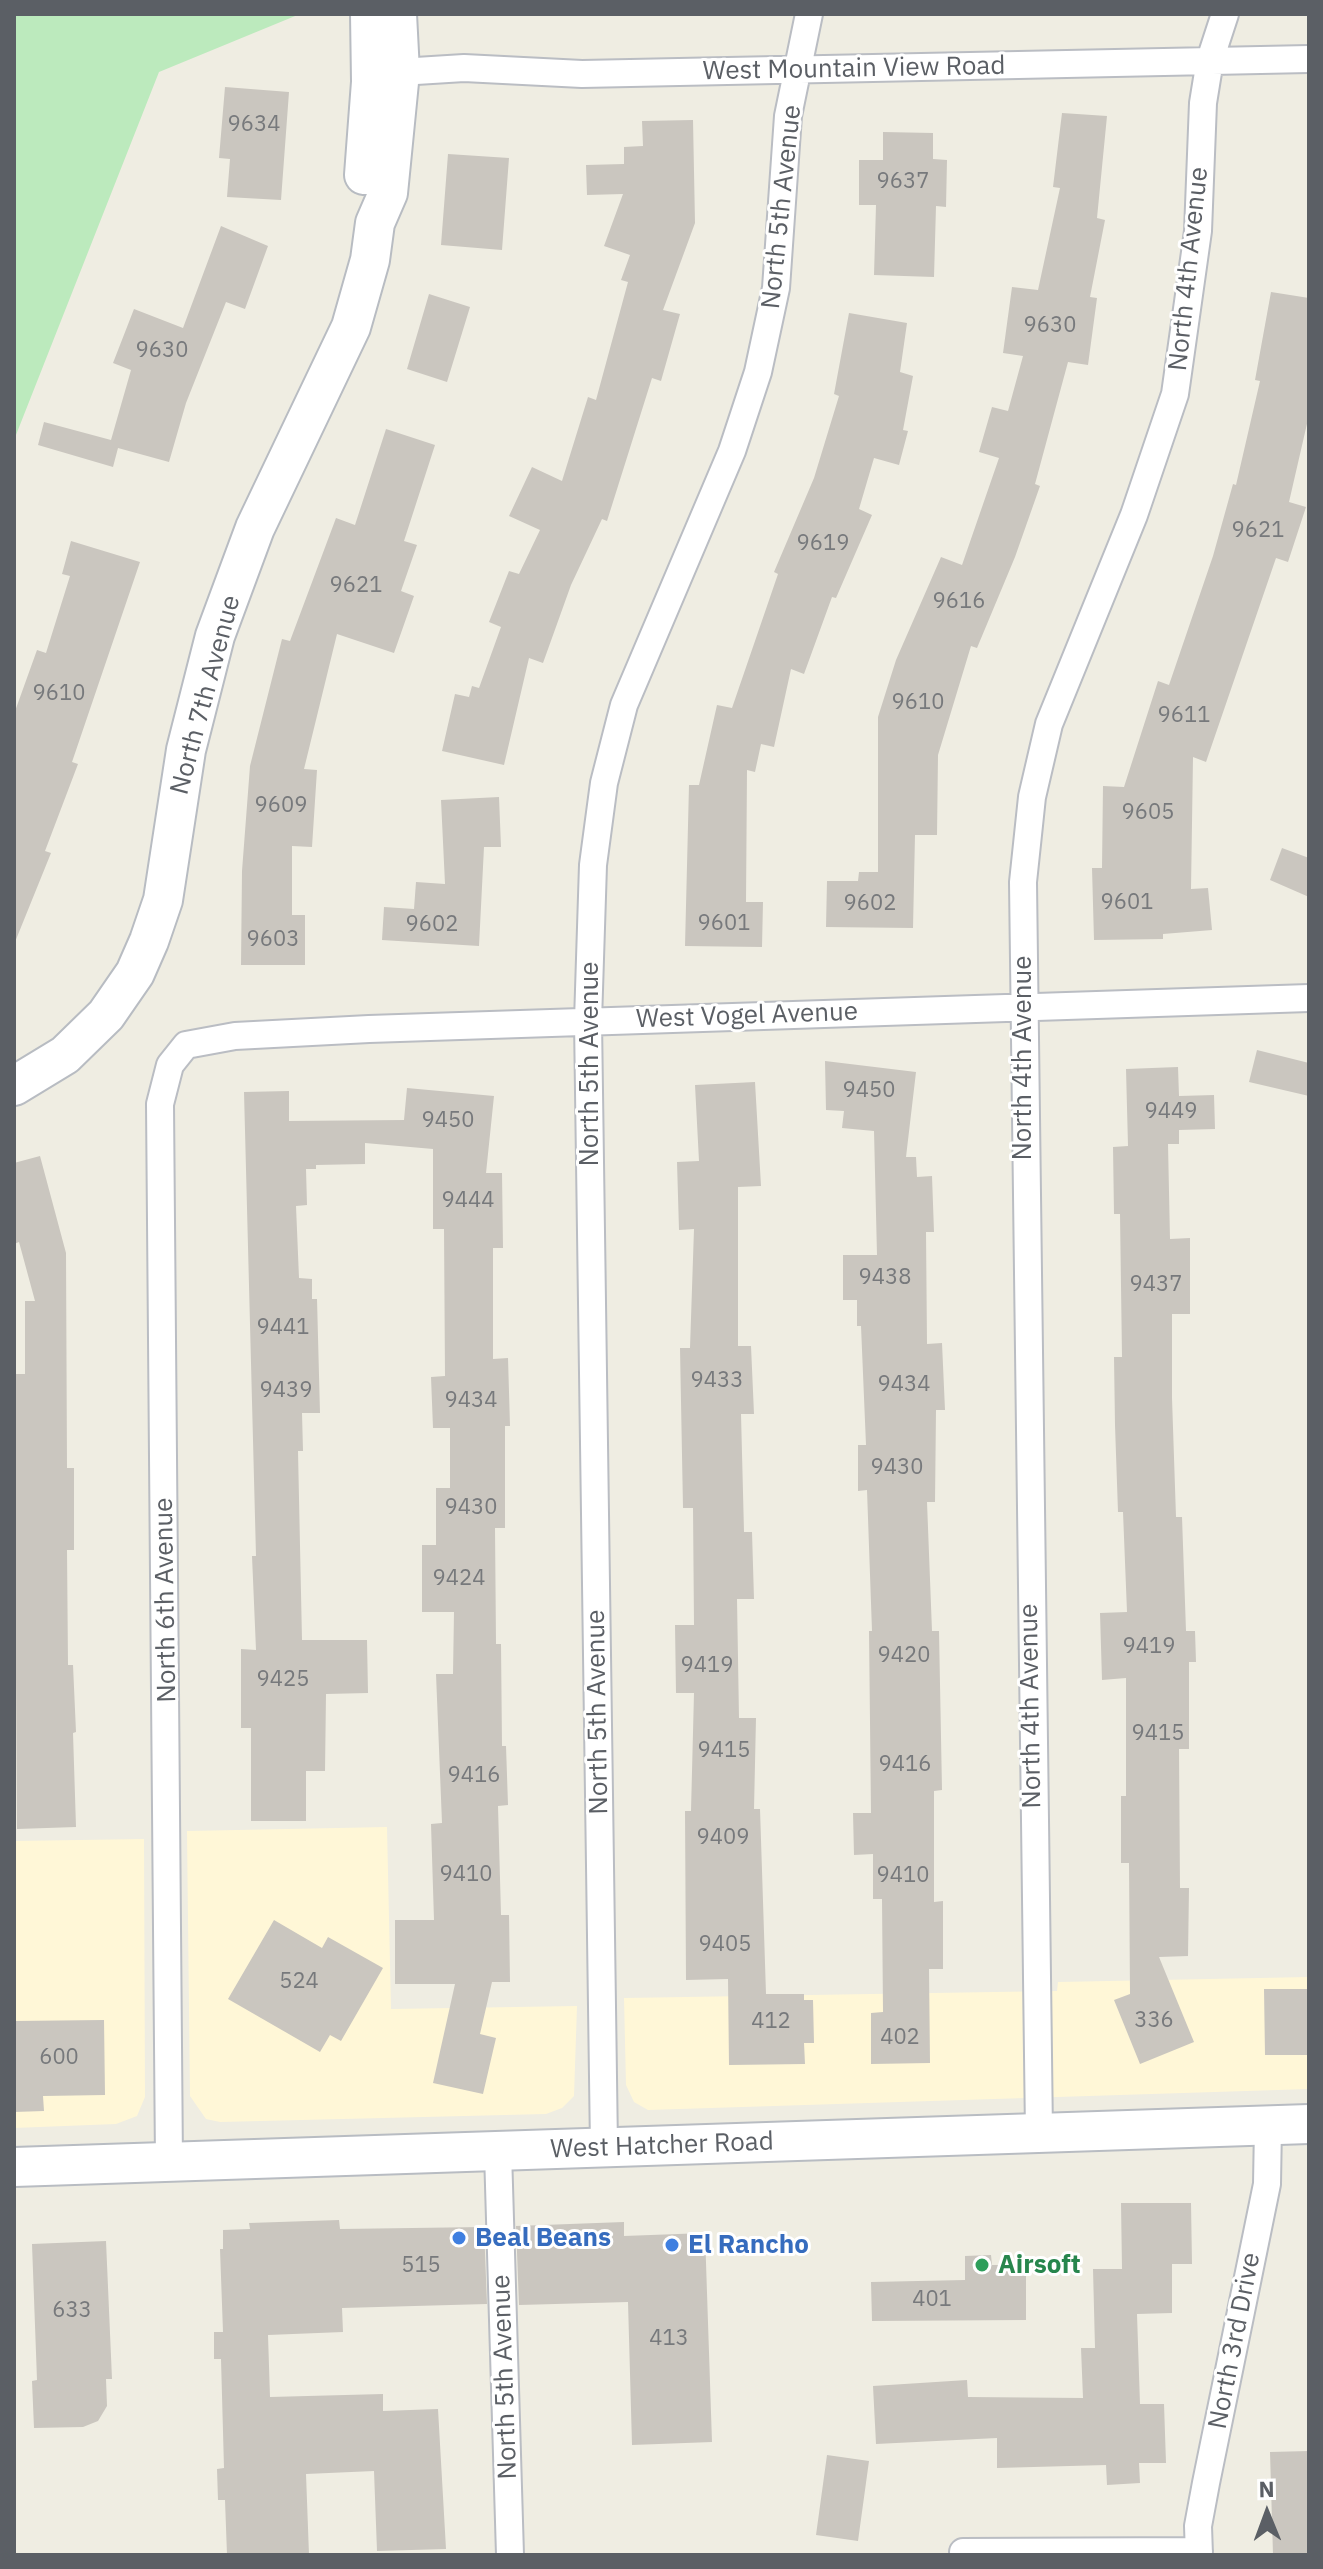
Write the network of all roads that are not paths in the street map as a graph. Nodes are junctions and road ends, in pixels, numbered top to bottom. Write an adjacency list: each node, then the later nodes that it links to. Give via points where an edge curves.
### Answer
1 (370, 14): 8 (street)
2 (397, 14): 8 (street)
3 (809, 14): 7 (street, North 5th Avenue)
4 (1225, 14): 6 (street, North 4th Avenue)
5 (1309, 59): 6 (street, West Mountain View Road)
6 (1210, 60): 7 (street, West Mountain View Road); 10 (street, North 4th Avenue, via 1198,231 1175,394 1134,515 1049,724 1032,797 1023,882)
7 (799, 71): 8 (street, West Mountain View Road, via 464,68); 11 (street, North 5th Avenue, via 788,116 776,288 758,372 732,451 624,705 604,783 593,865)
8 (385, 77): 13 (street, North 7th Avenue, via 363,193 375,223 370,260 351,327 255,528 215,636 186,750 163,900 149,941 106,1015 65,1055)
9 (1309, 998): 10 (street, West Vogel Avenue)
10 (1022, 1007): 11 (street, West Vogel Avenue); 16 (street, North 4th Avenue)
11 (588, 1021): 12 (street, West Vogel Avenue, via 235,1036); 17 (street, North 5th Avenue)
12 (186, 1045): 19 (street, North 6th Avenue, via 170,1065 160,1104)
13 (14, 1086)
14 (1309, 2124): 15 (street, West Hatcher Road)
15 (1268, 2126): 16 (street, West Hatcher Road); 22 (street, North 3rd Drive, via 1267,2184 1198,2526)
16 (1039, 2133): 17 (street, West Hatcher Road)
17 (604, 2147): 18 (street, West Hatcher Road)
18 (498, 2152): 19 (street, West Hatcher Road); 23 (street, North 5th Avenue)
19 (169, 2162): 20 (street, West Hatcher Road)
20 (14, 2167)
21 (963, 2552): 22 (street)
22 (1199, 2553)
23 (510, 2555)

